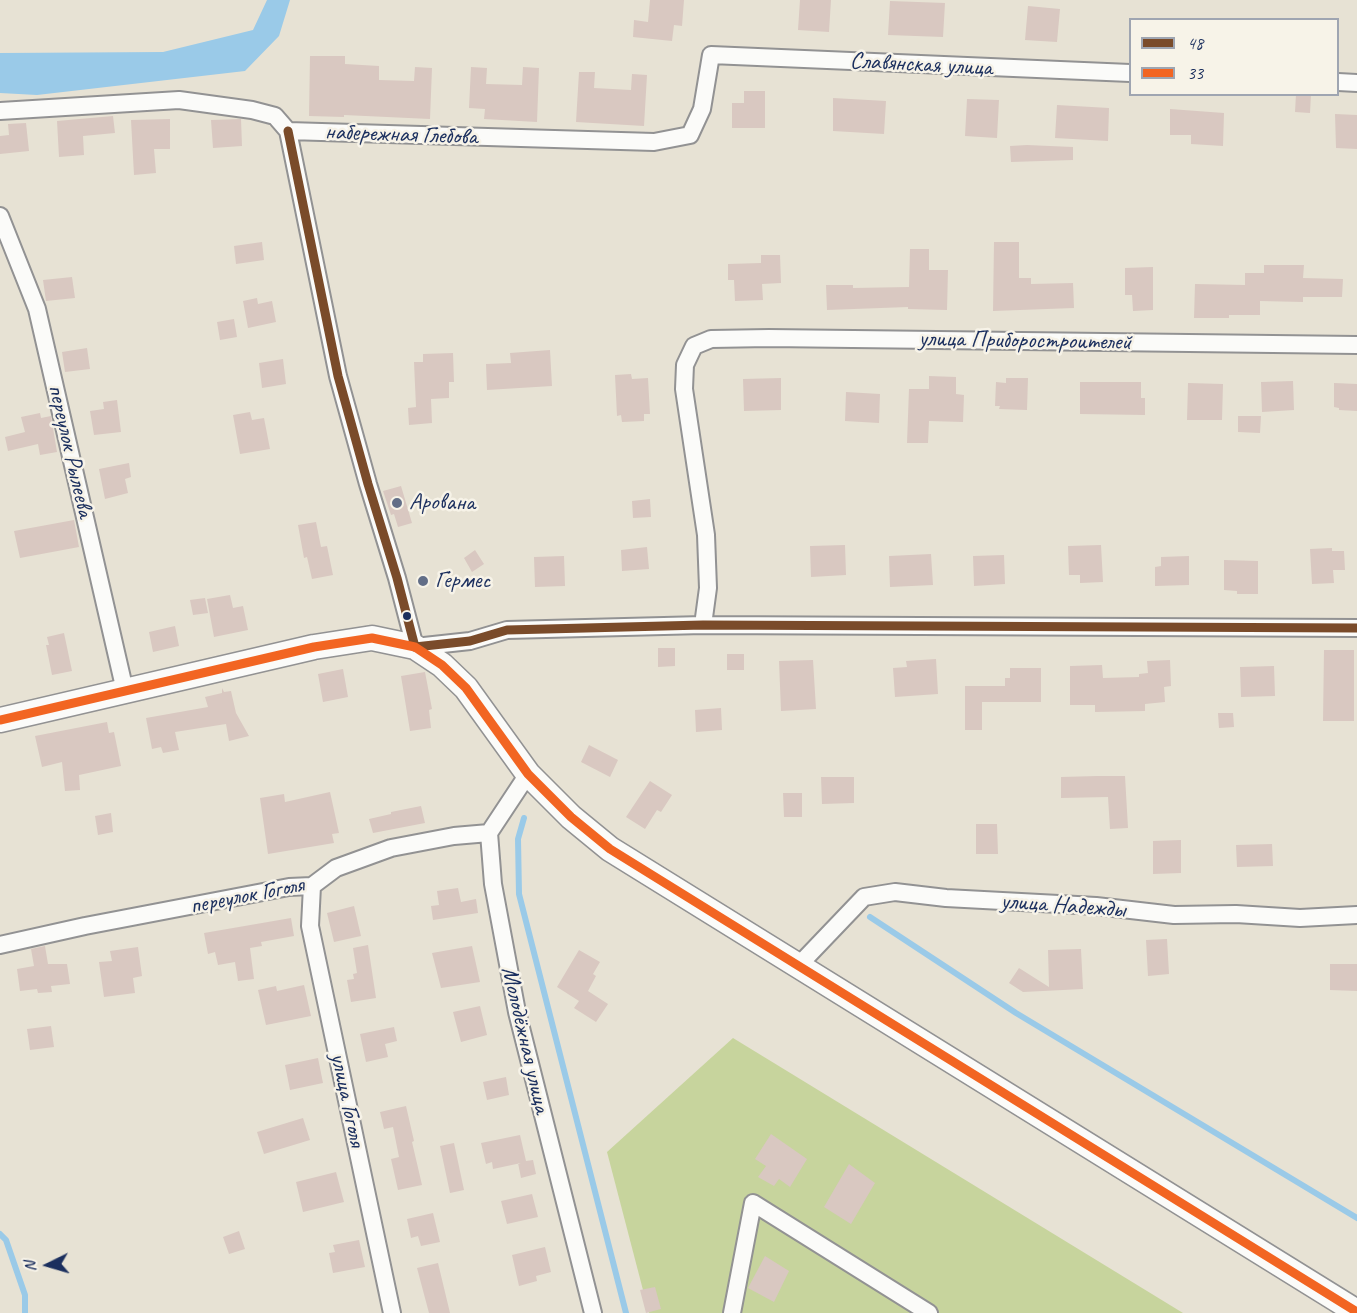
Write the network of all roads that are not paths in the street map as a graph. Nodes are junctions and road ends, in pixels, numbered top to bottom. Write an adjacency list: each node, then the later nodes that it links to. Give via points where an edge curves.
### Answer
1 (711, 55): 2 (street, Славянская улица); 6 (street, набережная Глебова, via 702,109 690,135 654,142)
2 (1129, 74)
3 (1339, 82): 4 (street)
4 (1357, 83)
5 (0, 111): 6 (street, via 179,100 274,116)
6 (288, 131): 11 (street, via 338,376)
7 (0, 216): 12 (street, переулок Рылеева, via 37,309)
8 (1357, 345): 9 (street, улица Приборостроителей, via 769,338 711,339 694,346 685,365 684,389 706,535 708,588)
9 (703, 625): 10 (street); 11 (street, via 507,630 470,641)
10 (1357, 628)
11 (415, 647): 12 (street, via 372,638 314,647); 14 (street, via 466,688)
12 (125, 691): 13 (street)
13 (0, 720)
14 (528, 774): 15 (street); 19 (street, via 610,849)
15 (489, 833): 16 (street, переулок Гоголя, via 391,848 336,868); 22 (street, Молодёжная улица, via 493,884 517,1012)
16 (312, 886): 18 (street, переулок Гоголя, via 289,887); 21 (street, улица Гоголя, via 310,926)
17 (1357, 915): 19 (street, улица Надежды, via 1174,915 895,892 864,897)
18 (0, 945)
19 (799, 965): 20 (street)
20 (1357, 1312)
21 (392, 1313)
22 (593, 1313)
23 (732, 1313): 24 (street, via 753,1203)
24 (929, 1313)

